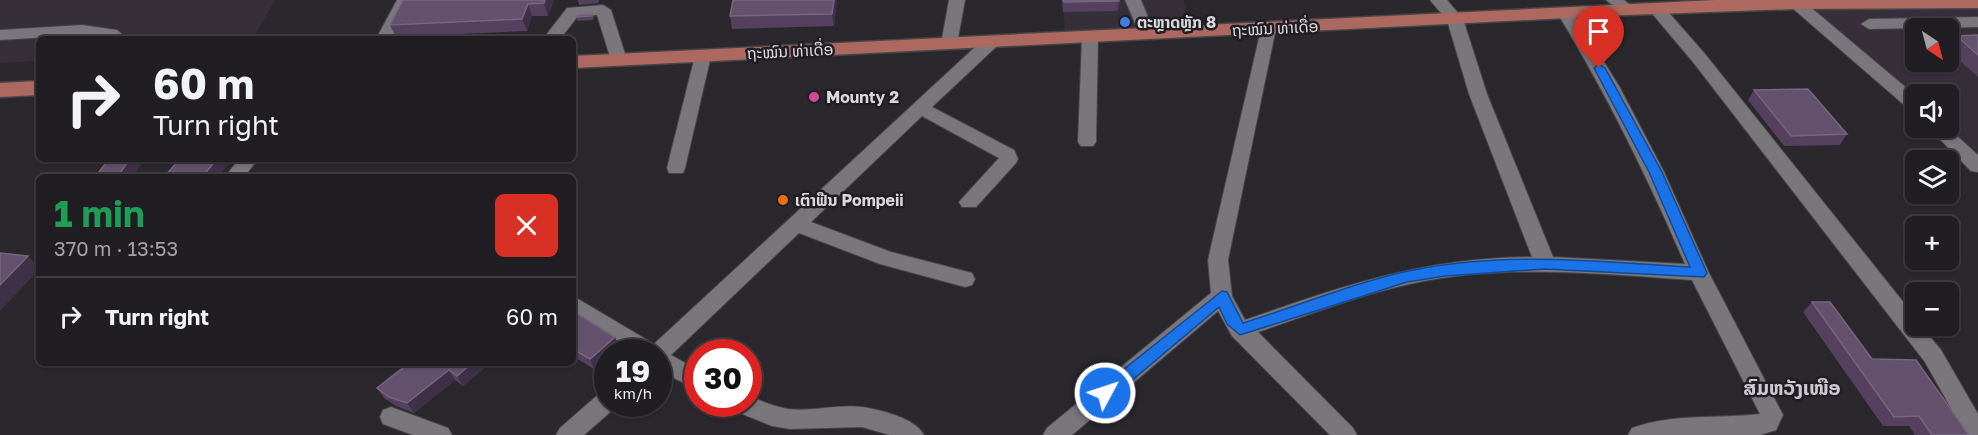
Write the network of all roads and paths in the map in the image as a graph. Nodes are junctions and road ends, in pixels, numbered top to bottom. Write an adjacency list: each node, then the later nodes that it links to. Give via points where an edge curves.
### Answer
1 (405, 0): 16 (street)
2 (957, 0): 22 (street)
3 (1133, 0): 13 (street)
4 (1438, 0): 9 (street)
5 (1978, 2): 6 (main road, ຖະໝົນ ທ່າເດື່ອ)
6 (1796, 3): 7 (main road, ຖະໝົນ ທ່າເດື່ອ); 28 (street)
7 (1637, 5): 8 (main road, ຖະໝົນ ທ່າເດື່ອ); 56 (street, via 1700,58 1933,356)
8 (1560, 9): 9 (main road, ຖະໝົນ ທ່າເດື່ອ); 39 (street, via 1611,86 1655,172)
9 (1455, 19): 12 (main road, ຖະໝົນ ທ່າເດື່ອ); 38 (street, via 1478,94)
10 (1978, 22): 11 (street)
11 (1869, 24)
12 (1268, 28): 13 (main road, ຖະໝົນ ທ່າເດື່ອ); 41 (street, via 1218,260)
13 (1147, 34): 18 (main road, ຖະໝົນ ທ່າເດື່ອ)
14 (0, 35): 15 (street, via 92,30)
15 (116, 36)
16 (386, 36)
17 (553, 36): 24 (street, via 573,11 603,10)
18 (1090, 37): 19 (main road, ຖະໝົນ ທ່າເດື່ອ); 31 (street)
19 (992, 41): 22 (main road, ຖະໝົນ ທ່າເດື່ອ); 29 (street)
20 (1978, 41): 21 (street)
21 (1959, 42)
22 (949, 44): 23 (main road, ຖະໝົນ ທ່າເດື່ອ)
23 (703, 56): 24 (main road, ຖະໝົນ ທ່າເດື່ອ); 34 (street)
24 (619, 60): 25 (main road, ຖະໝົນ ທ່າເດື່ອ)
25 (576, 62)
26 (36, 88): 27 (main road)
27 (0, 90)
28 (1905, 97)
29 (921, 108): 36 (street, via 1007,154 1009,159); 37 (street)
30 (1949, 138): 33 (street)
31 (1088, 142)
32 (246, 162): 35 (street)
33 (1978, 166)
34 (676, 168)
35 (236, 174)
36 (969, 202)
37 (797, 225): 40 (street, via 887,259); 45 (street)
38 (1545, 264): 39 (street); 43 (street, via 1497,265 1407,277)
39 (1699, 273): 49 (street, via 1772,414 1768,423)
40 (965, 279)
41 (1222, 296): 43 (street); 53 (street)
42 (576, 306): 44 (street)
43 (1240, 330): 54 (street)
44 (628, 339)
45 (672, 343)
46 (594, 412): 51 (street)
47 (762, 412): 52 (street, via 790,419 862,417)
48 (391, 417): 50 (street)
49 (1745, 430): 55 (street, via 1725,424)
50 (440, 435)
51 (568, 435)
52 (912, 435)
53 (1055, 435)
54 (1346, 435)
55 (1640, 435)
56 (1978, 435)

